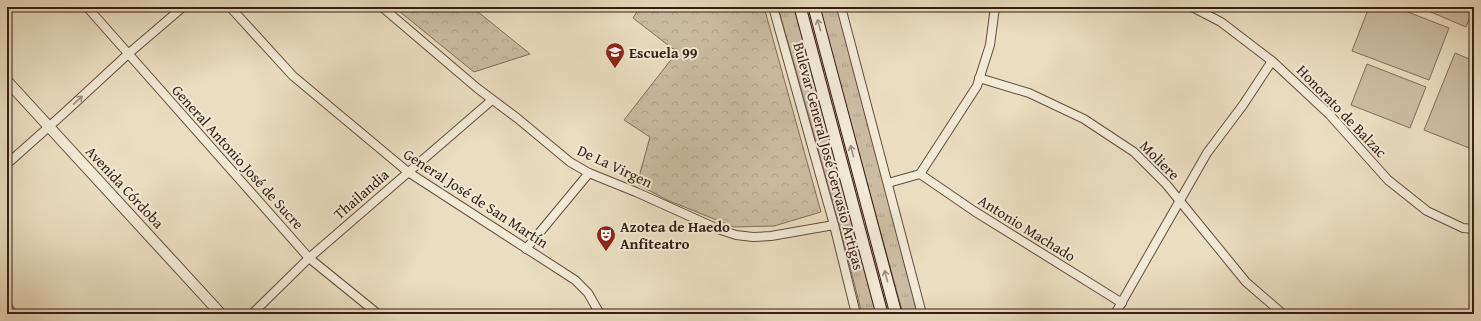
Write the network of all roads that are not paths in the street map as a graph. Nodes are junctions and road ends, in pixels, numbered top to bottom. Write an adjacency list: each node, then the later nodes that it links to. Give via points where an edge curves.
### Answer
1 (87, 7): 11 (street, General Antonio José de Sucre)
2 (183, 7): 11 (street)
3 (230, 7): 18 (street, General José de San Martín, via 294,76)
4 (382, 7): 15 (street, De La Virgen)
5 (772, 7): 23 (street, Bulevar General José Gervasio Artigas)
6 (800, 7): 35 (main road, Bulevar General José Gervasio Artigas)
7 (814, 7): 36 (main road, Bulevar General José Gervasio Artigas, one-way to 7)
8 (841, 7): 21 (street)
9 (995, 7): 13 (street, via 990,45)
10 (1192, 7): 12 (street, Honorato de Balzac, via 1221,22)
11 (128, 54): 16 (street, one-way to 11); 26 (street, General Antonio José de Sucre)
12 (1272, 61): 22 (street, via 1243,106 1206,153); 24 (street, Honorato de Balzac, via 1329,114 1388,180 1427,211 1463,228)
13 (979, 78): 20 (street, via 977,86); 22 (street, Moliere, via 1029,93 1084,119 1134,152)
14 (7, 81): 16 (street, Avenida Córdoba)
15 (492, 100): 18 (street, Thailandia); 19 (street, De La Virgen, via 570,162)
16 (49, 127): 17 (street); 30 (street, Avenida Córdoba)
17 (7, 164)
18 (408, 172): 25 (street, General José de San Martín); 26 (street, Thailandia)
19 (589, 173): 23 (street, De La Virgen, via 736,235 771,236); 25 (street)
20 (920, 174): 21 (street); 27 (street, Antonio Machado, via 974,211)
21 (888, 183): 37 (street)
22 (1179, 201): 27 (street); 39 (street, Moliere, via 1246,282)
23 (834, 225): 34 (street, Bulevar General José Gervasio Artigas)
24 (1474, 229)
25 (526, 249): 33 (street, General José de San Martín, via 575,280 588,294)
26 (309, 258): 31 (street, Thailandia); 32 (street, General Antonio José de Sucre)
27 (1122, 303): 38 (street)
28 (7, 306): 29 (street)
29 (13, 314)
30 (221, 314)
31 (252, 314)
32 (378, 314)
33 (600, 314)
34 (856, 314)
35 (882, 314)
36 (896, 314)
37 (922, 314)
38 (1115, 314)
39 (1282, 314)

